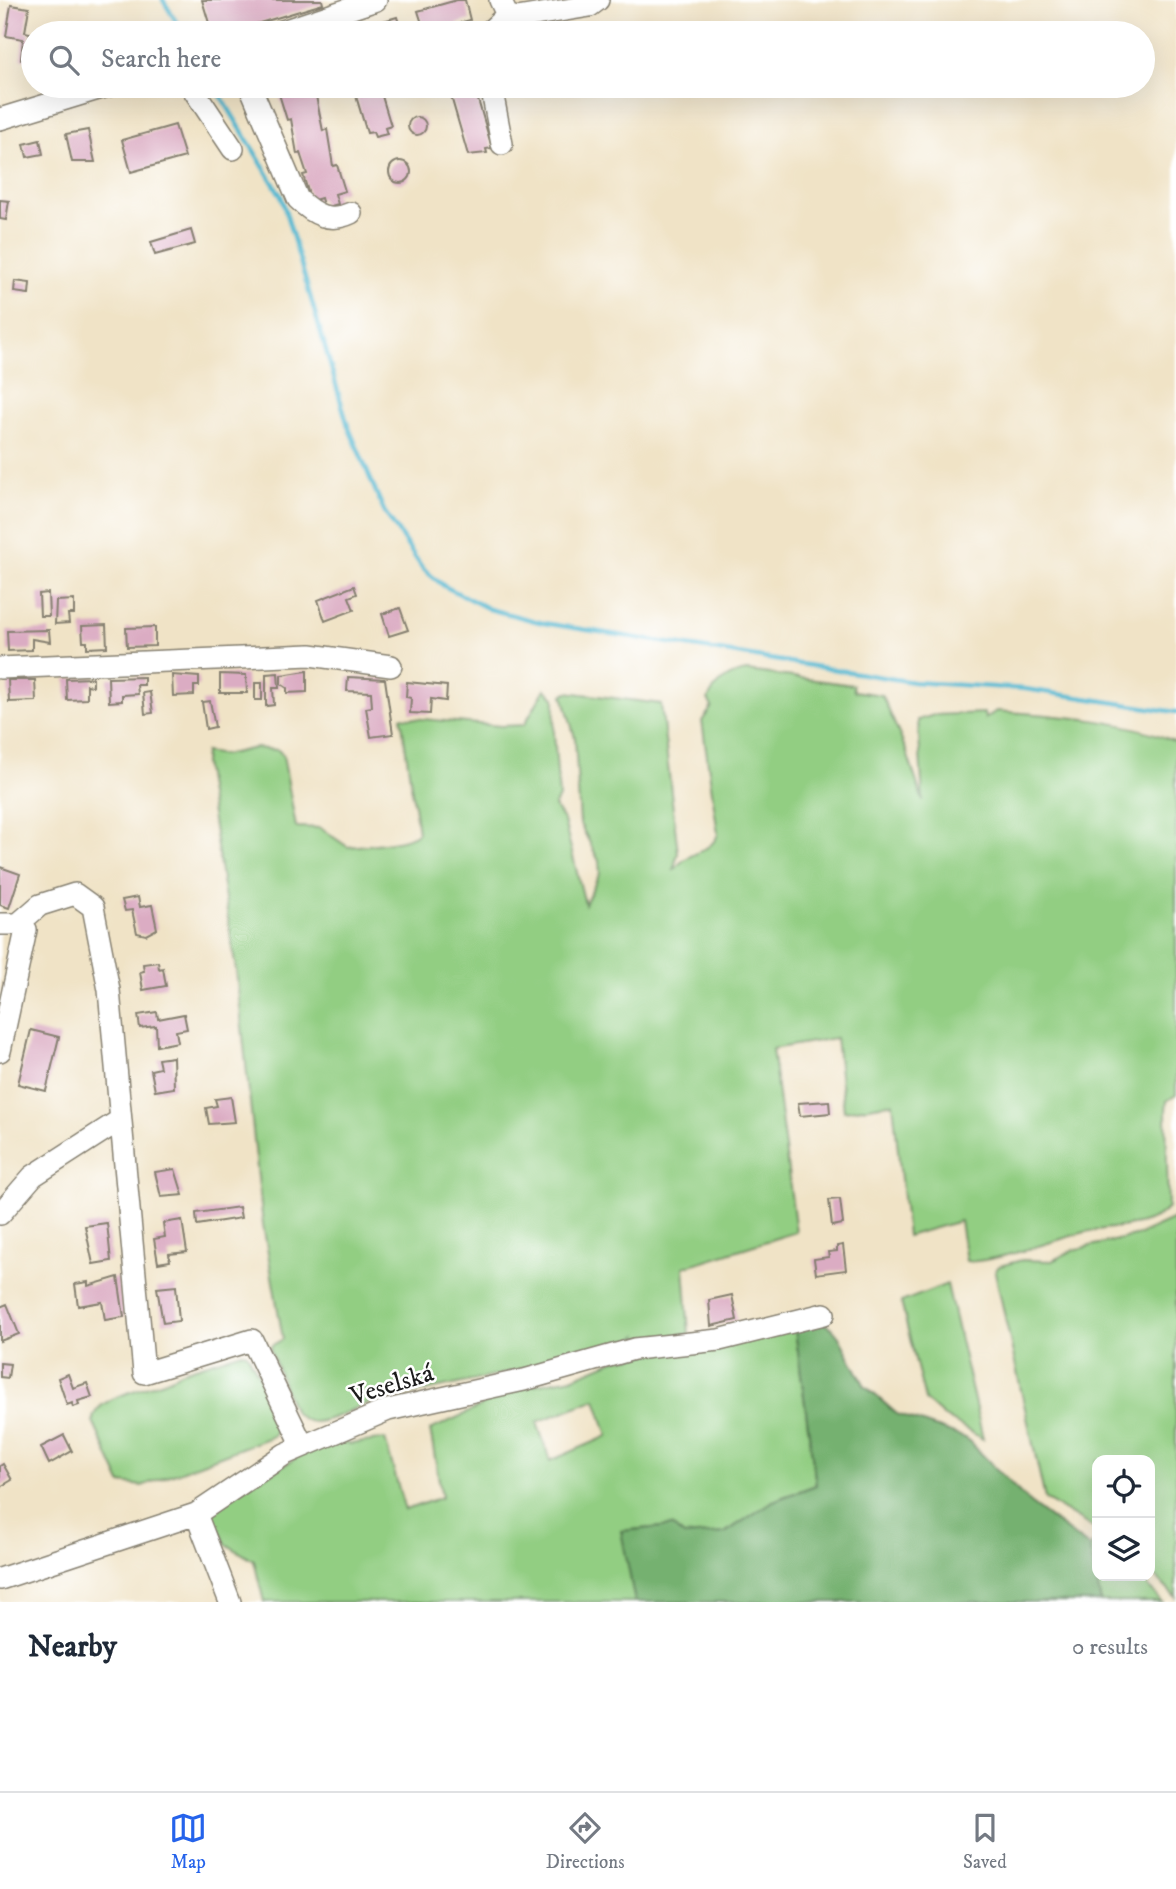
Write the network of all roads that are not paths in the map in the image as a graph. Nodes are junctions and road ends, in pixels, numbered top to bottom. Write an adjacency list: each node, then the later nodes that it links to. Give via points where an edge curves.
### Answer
1 (376, 0): 4 (street)
2 (598, 0): 3 (street, via 590,6 528,18)
3 (504, 7)
4 (315, 21)
5 (69, 98): 9 (street)
6 (199, 98): 11 (street)
7 (255, 98): 12 (street, via 298,199 313,213 337,220)
8 (493, 98): 10 (street)
9 (0, 119)
10 (502, 144)
11 (233, 149)
12 (351, 214)
13 (391, 666): 14 (street, via 310,655)
14 (0, 668)
15 (9, 924): 16 (street, via 26,930); 17 (street, via 40,905 75,894 93,907 108,990)
16 (0, 1051)
17 (120, 1120): 18 (street, via 33,1176); 20 (street, via 144,1373 252,1340)
18 (0, 1214)
19 (824, 1314): 20 (street, Veselská, via 719,1340 634,1349 524,1380 388,1410)
20 (303, 1446): 21 (street, Veselská)
21 (196, 1514): 22 (street, Veselská); 23 (street)
22 (0, 1579)
23 (229, 1602)

